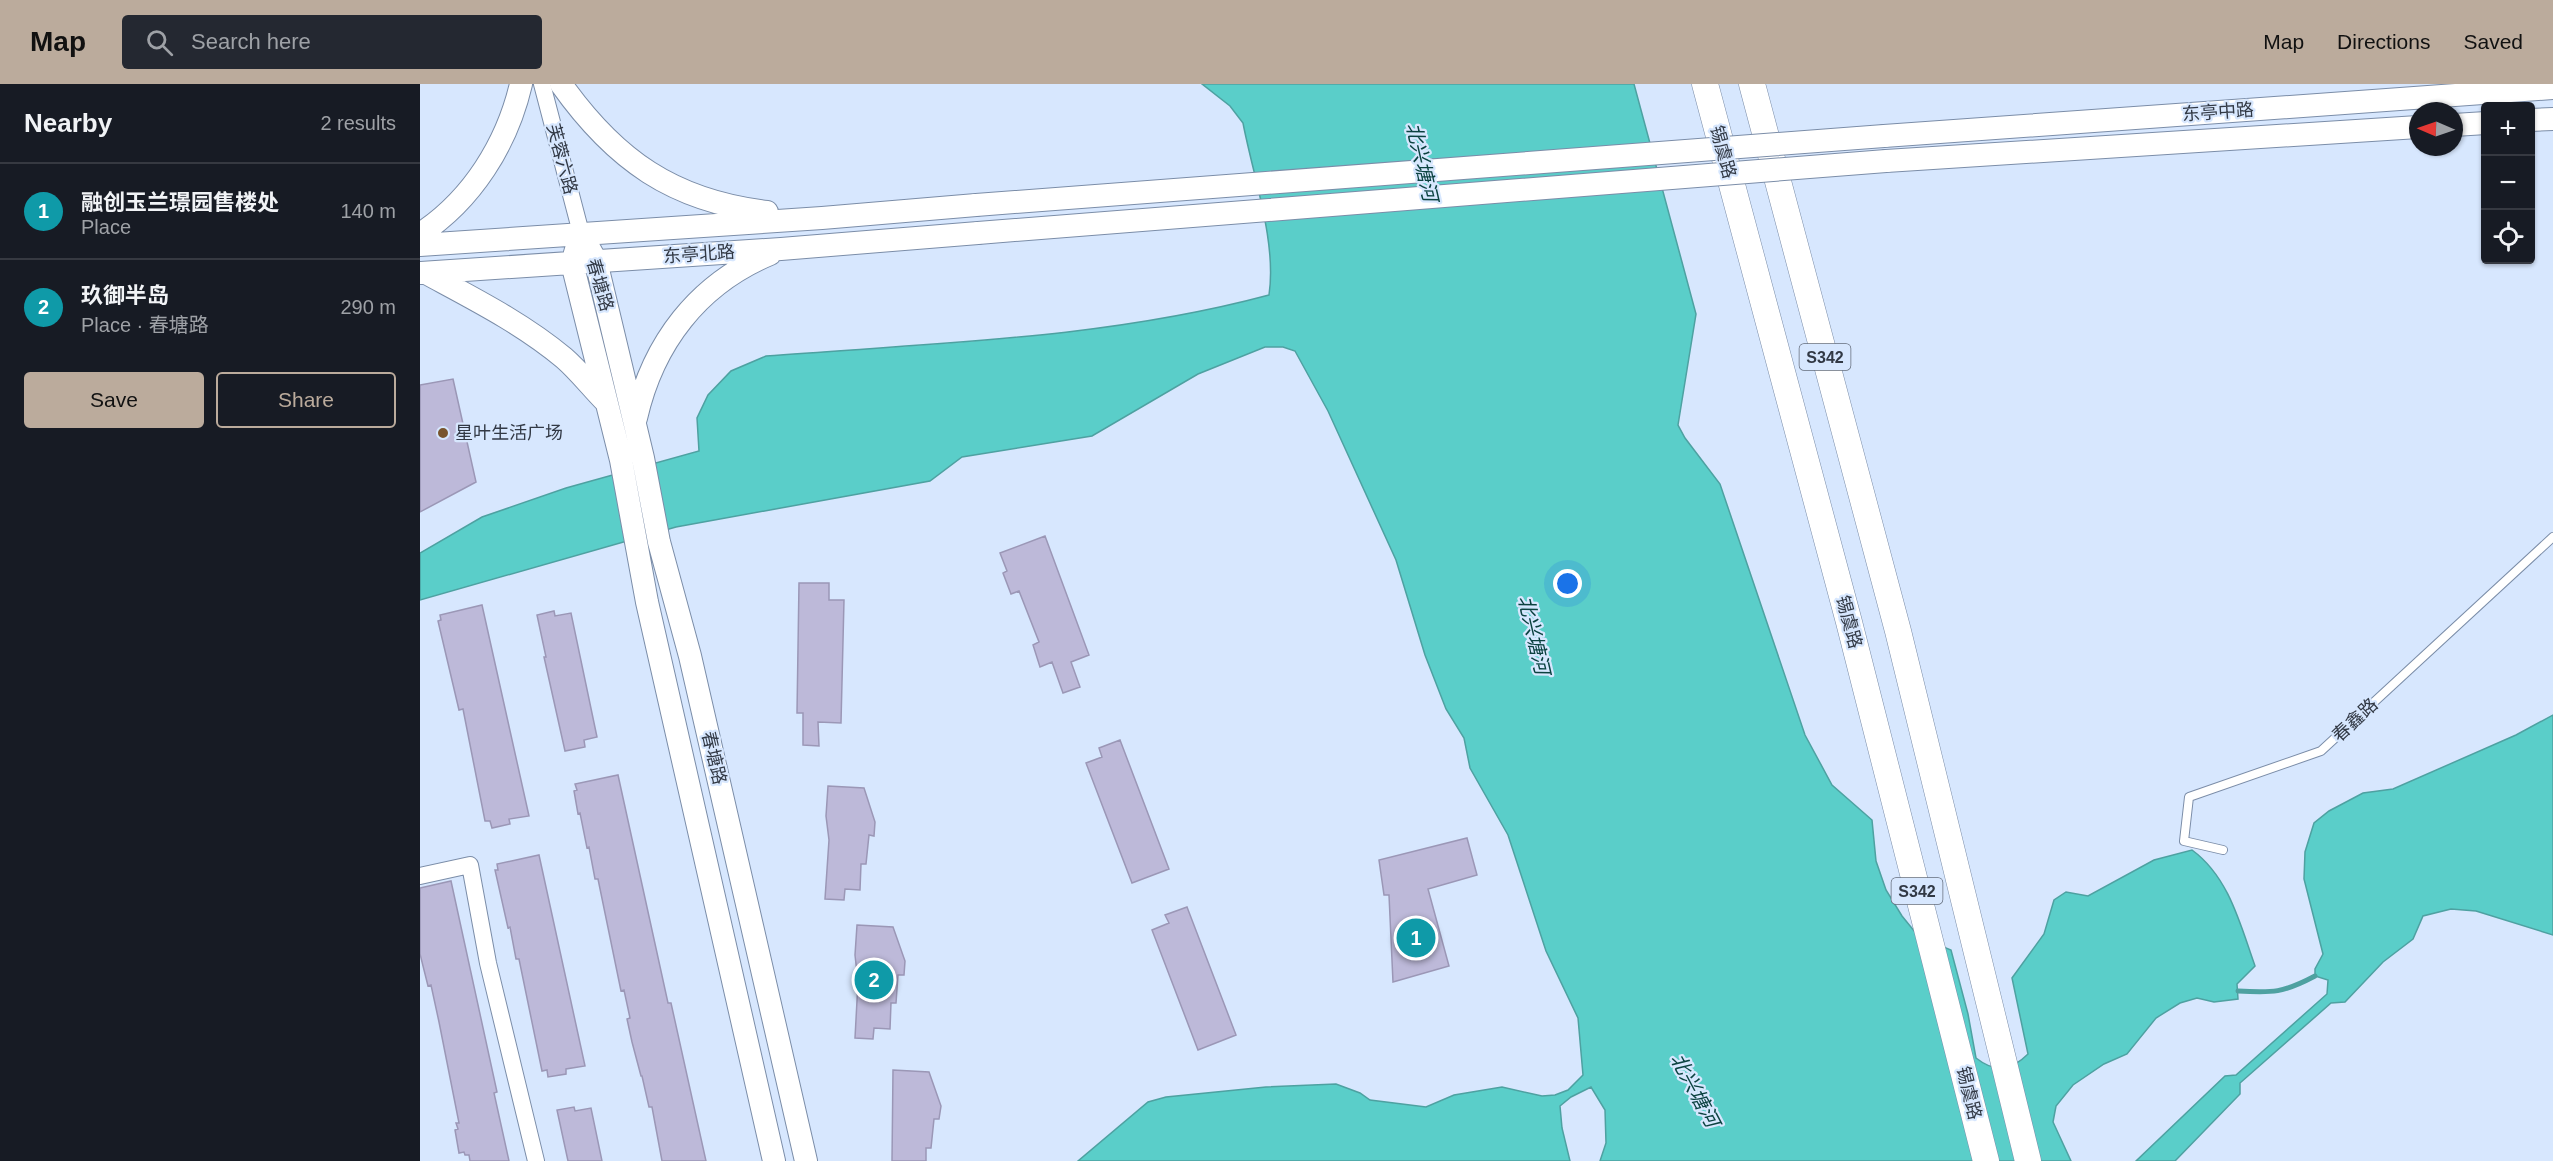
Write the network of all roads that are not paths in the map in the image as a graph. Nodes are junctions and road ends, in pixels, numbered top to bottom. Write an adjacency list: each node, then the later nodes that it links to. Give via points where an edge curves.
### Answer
1 (521, 84): 16 (main road, via 508,126 483,172 449,212)
2 (542, 84): 14 (street, 芙蓉六路)
3 (561, 84): 13 (main road, via 583,116 641,169 685,192 742,209)
4 (1705, 84): 31 (main road, 锡虞路 / S342, via 1849,622)
5 (1752, 84): 32 (main road, S342, via 1898,631)
6 (2553, 88): 12 (main road, 东亭中路, bridge)
7 (2553, 119): 8 (main road)
8 (2535, 120)
9 (2481, 123): 10 (main road)
10 (2463, 124)
11 (2409, 129): 15 (main road, 东亭中路, bridge, via 1886,161)
12 (976, 205): 13 (main road, 东亭北路)
13 (822, 218): 14 (main road, 东亭北路)
14 (581, 233): 17 (main road, 东亭北路); 19 (main road, 春塘路); 20 (main road, 春塘路)
15 (978, 233): 18 (main road, 东亭北路)
16 (420, 234)
17 (420, 245)
18 (782, 249): 19 (main road, 东亭北路); 23 (main road, via 729,275 684,315 652,365)
19 (596, 261): 20 (main road, 东亭北路); 23 (main road, 春塘路)
20 (572, 263): 21 (main road, 东亭北路); 22 (main road, 春塘路)
21 (423, 273): 22 (main road, via 530,331 566,360)
22 (607, 403): 24 (main road, 春塘路)
23 (635, 423): 24 (main road, 春塘路)
24 (632, 459): 29 (main road, 春塘路, via 637,546); 30 (main road, 春塘路, via 690,656)
25 (2553, 537): 26 (lane, 春鑫路, via 2321,751 2189,797 2184,841)
26 (2223, 850)
27 (420, 876): 28 (street, via 470,865 488,963)
28 (536, 1161)
29 (774, 1161)
30 (806, 1161)
31 (1986, 1161)
32 (2028, 1161)

